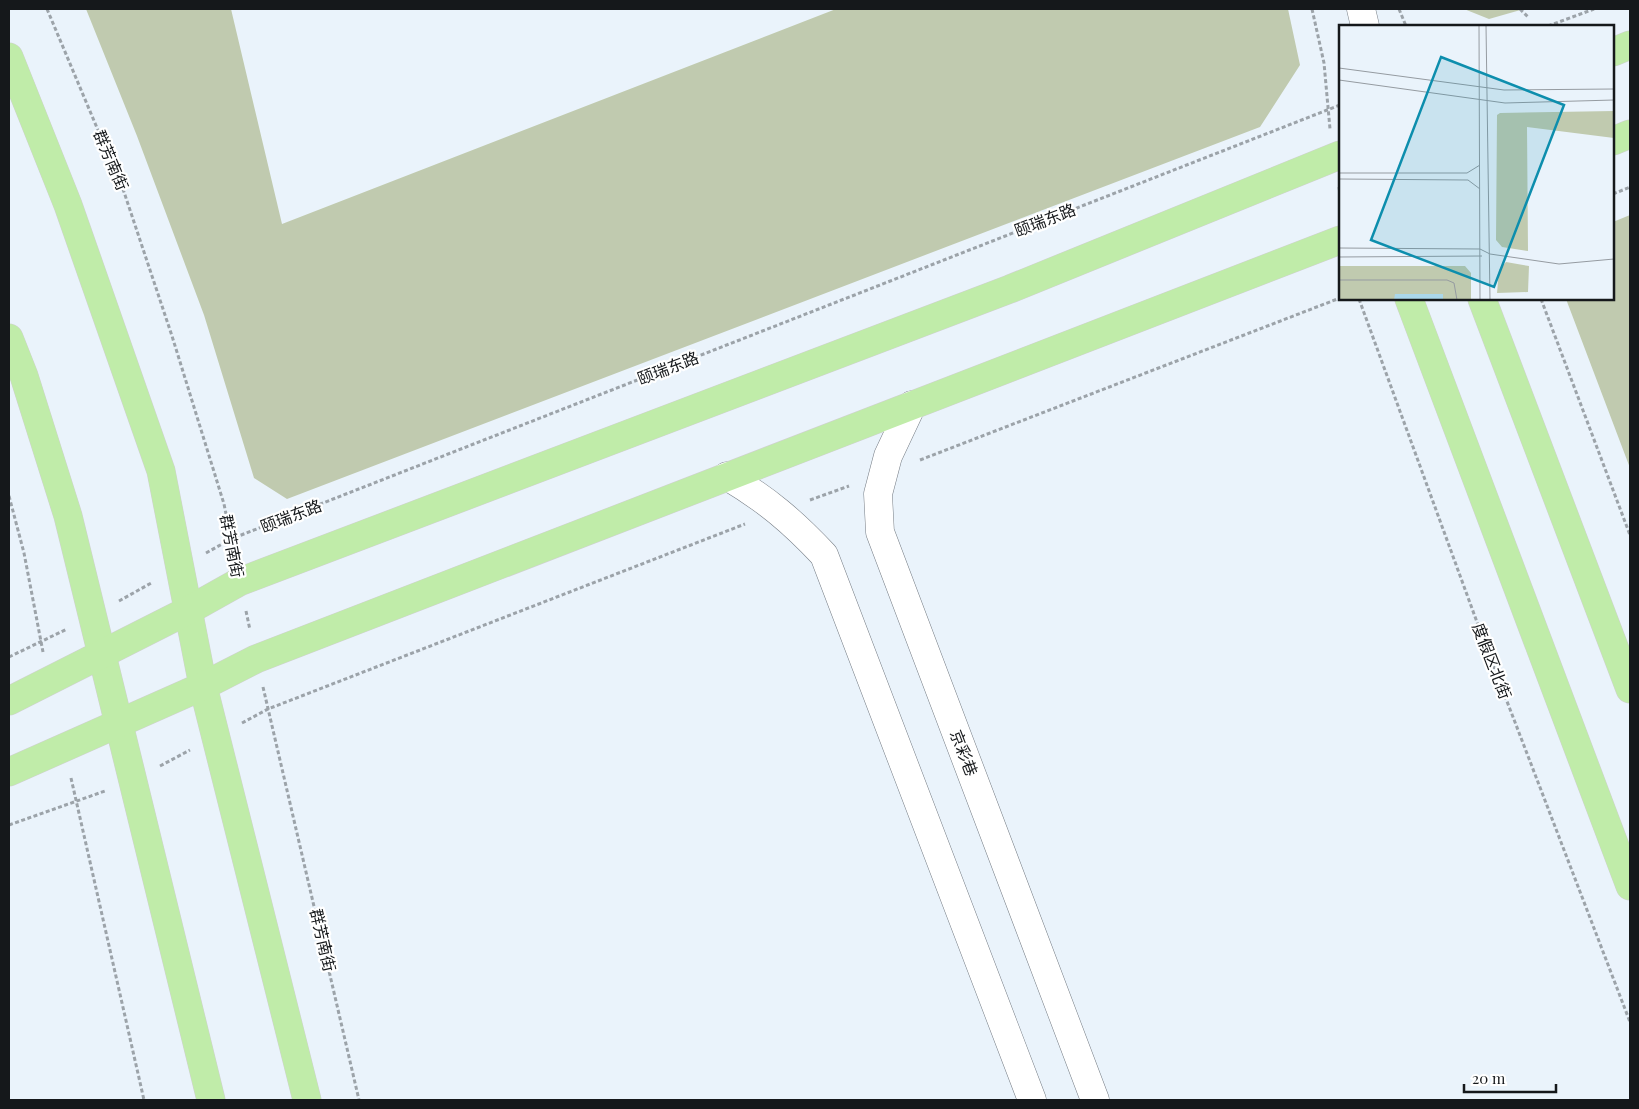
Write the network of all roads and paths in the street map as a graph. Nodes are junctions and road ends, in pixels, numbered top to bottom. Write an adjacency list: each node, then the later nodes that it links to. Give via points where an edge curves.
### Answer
1 (47, 9): 34 (path, 群芳南街, via 124,192 224,504)
2 (1312, 9): 15 (path, via 1324,63)
3 (1361, 9): 8 (street)
4 (1399, 9): 9 (path)
5 (1520, 9): 7 (path)
6 (1594, 9): 10 (path)
7 (1529, 18)
8 (1365, 25)
9 (1406, 25)
10 (1551, 25)
11 (1630, 46): 12 (main road)
12 (1614, 52)
13 (9, 57): 35 (main road, via 68,205 161,471)
14 (1339, 105): 15 (path, 颐瑞东路)
15 (1327, 110): 18 (path); 34 (path, 颐瑞东路)
16 (1630, 134): 17 (main road)
17 (1614, 141)
18 (1338, 156): 36 (main road, via 1010,288)
19 (1630, 187): 20 (path)
20 (1614, 194)
21 (1339, 240): 28 (main road)
22 (1339, 298): 29 (path)
23 (1359, 300): 56 (path, 度假区北街)
24 (1409, 300): 55 (main road)
25 (1482, 300): 45 (main road)
26 (1541, 300): 33 (path)
27 (9, 338): 38 (main road, via 68,516)
28 (912, 405): 29 (street, 京彩巷, via 888,456); 30 (main road)
29 (884, 474): 32 (path); 62 (street, 京彩巷, via 878,494 880,532)
30 (727, 476): 32 (street); 42 (main road)
31 (9, 496): 39 (path)
32 (779, 511): 47 (path); 61 (street, via 824,555)
33 (1630, 535)
34 (231, 539): 35 (path, 颐瑞东路); 36 (path, 群芳南街)
35 (180, 567): 37 (main road); 38 (path, 颐瑞东路)
36 (240, 582): 37 (main road); 42 (path, 群芳南街)
37 (189, 610): 40 (main road); 44 (main road)
38 (92, 616): 39 (path, 颐瑞东路); 40 (main road)
39 (41, 642): 41 (path, 颐瑞东路); 43 (path)
40 (102, 654): 43 (main road); 48 (main road)
41 (9, 657)
42 (256, 659): 44 (main road); 47 (path, 群芳南街)
43 (48, 680): 46 (main road)
44 (203, 686): 48 (main road); 49 (main road)
45 (1630, 689)
46 (9, 701)
47 (268, 709): 49 (path); 60 (path, 群芳南街)
48 (117, 725): 50 (main road); 52 (main road)
49 (216, 737): 52 (path); 59 (main road)
50 (64, 748): 51 (main road); 53 (path)
51 (9, 772)
52 (131, 781): 53 (path); 58 (main road)
53 (77, 802): 54 (path); 57 (path)
54 (9, 825)
55 (1630, 886)
56 (1630, 1022)
57 (144, 1100)
58 (211, 1100)
59 (307, 1100)
60 (359, 1100)
61 (1032, 1100)
62 (1095, 1100)

